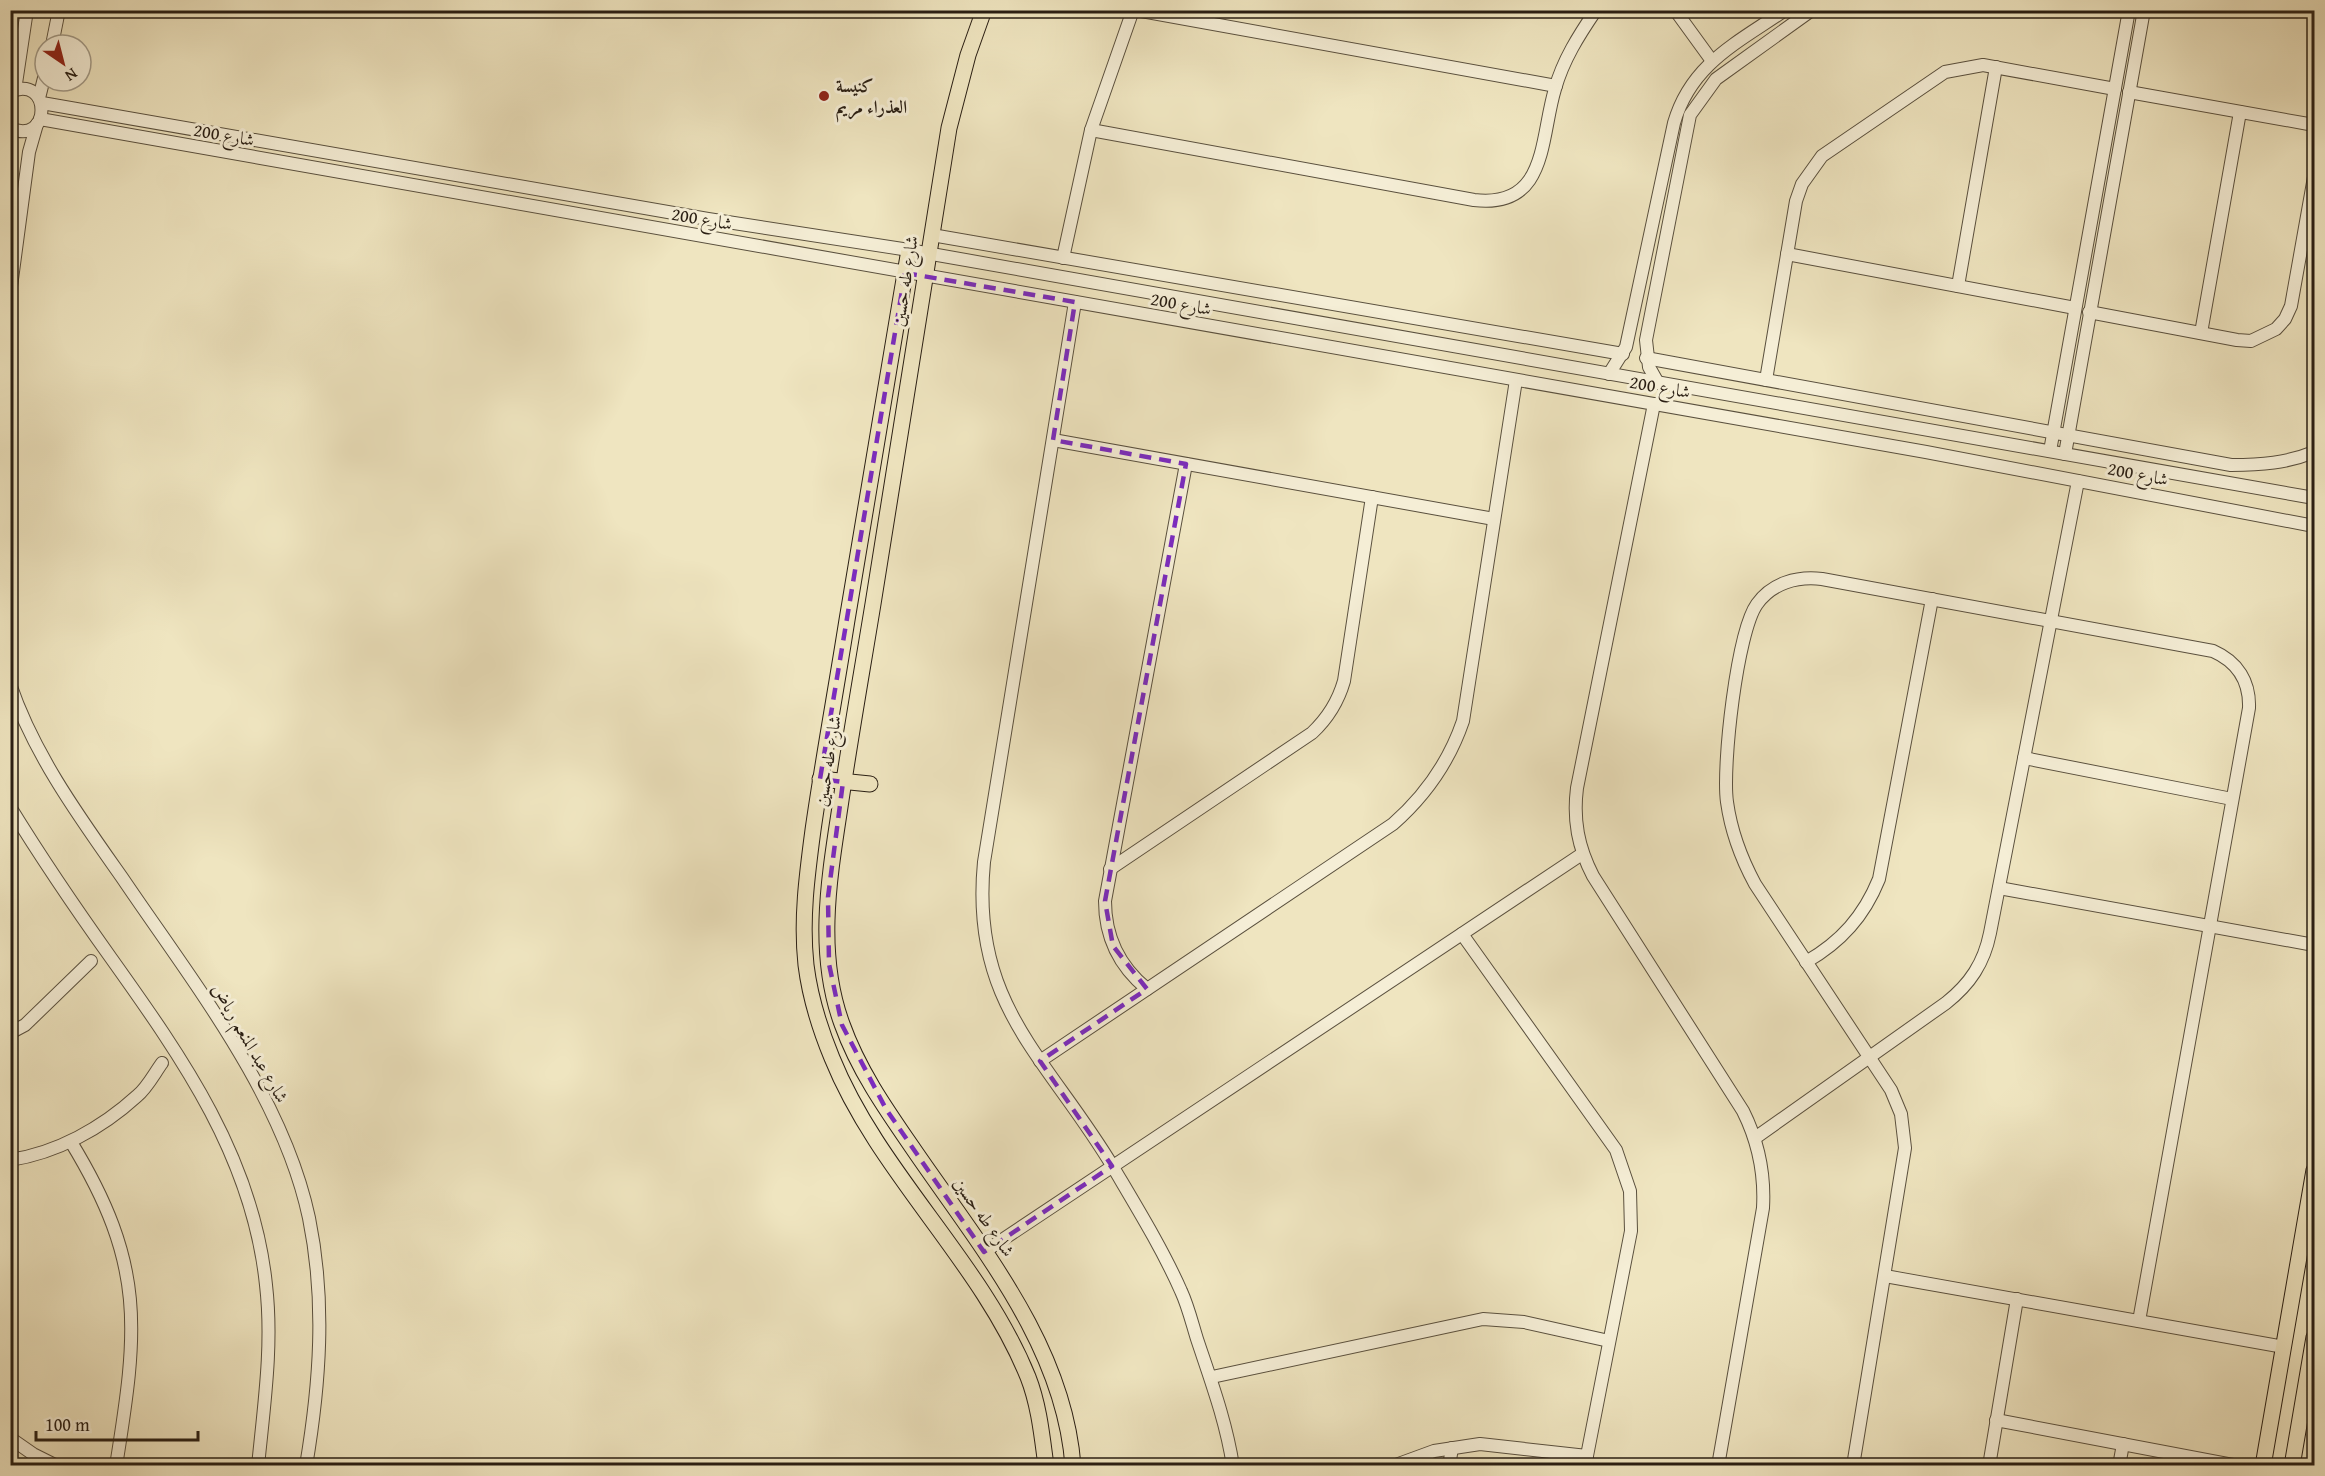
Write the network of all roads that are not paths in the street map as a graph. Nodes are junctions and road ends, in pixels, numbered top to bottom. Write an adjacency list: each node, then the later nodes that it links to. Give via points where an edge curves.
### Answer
1 (27, 10): 16 (street)
2 (59, 10): 11 (street)
3 (1135, 10): 14 (street); 24 (street)
4 (1596, 10): 14 (street)
5 (1675, 10): 12 (street)
6 (1785, 10): 12 (street)
7 (1812, 10): 40 (street, via 1716,79 1690,115 1646,340)
8 (2129, 10): 15 (street)
9 (2144, 10): 17 (street)
10 (985, 14): 26 (main road, شارع طه حسين, via 949,128)
11 (54, 33)
12 (1712, 61): 39 (street, via 1697,75 1679,106)
13 (1996, 67): 15 (street); 29 (street, via 1957,68 1934,77 1822,156 1802,184); 33 (street)
14 (1556, 86): 24 (street, via 1536,171 1517,193 1489,201)
15 (2115, 89): 36 (street)
16 (13, 91): 19 (street, شارع 200, via 31,91)
17 (2129, 92): 20 (street); 37 (street)
18 (41, 93): 19 (street)
19 (40, 101): 21 (street); 27 (street, شارع 200, via 708,219)
20 (2240, 112): 22 (street); 38 (street)
21 (39, 122): 23 (street, شارع 200, via 23,131); 31 (street, شارع 200); 34 (street, via 29,152)
22 (2314, 125)
23 (10, 128)
24 (1091, 130): 30 (street)
25 (2314, 177): 38 (street, via 2291,306 2285,319 2276,329 2251,341)
26 (932, 235): 28 (main road, شارع طه حسين); 30 (street)
27 (909, 250): 28 (street, شارع 200); 31 (main road, شارع طه حسين)
28 (929, 253): 32 (main road, شارع طه حسين); 41 (street, شارع 200)
29 (1788, 254): 33 (street); 42 (street)
30 (1063, 258): 39 (street)
31 (905, 273): 32 (street, شارع 200); 62 (main road, شارع طه حسين)
32 (925, 276): 35 (street, شارع 200); 63 (main road, شارع طه حسين)
33 (1958, 286): 36 (street)
34 (10, 294)
35 (1075, 303): 43 (street, شارع 200); 48 (street)
36 (2075, 308): 46 (street)
37 (2089, 312): 38 (street); 47 (street)
38 (2201, 333)
39 (1623, 354): 41 (street)
40 (1647, 358): 42 (street); 44 (street)
41 (1609, 374): 44 (street, شارع 200)
42 (1766, 380): 46 (street)
43 (1516, 381): 45 (street, شارع 200); 56 (street)
44 (1658, 383): 49 (street, شارع 200)
45 (1654, 404): 53 (street, شارع 200); 67 (street, via 1577,788 1575,816)
46 (2052, 432): 47 (street); 49 (street)
47 (2067, 435): 50 (street, via 2232,465 2263,465); 51 (street)
48 (1053, 440): 52 (street); 78 (street, via 984,862 982,896 987,950 998,987 1014,1022)
49 (2050, 451): 51 (street, شارع 200)
50 (2314, 452)
51 (2065, 454): 55 (street, شارع 200)
52 (1186, 464): 54 (street); 68 (street)
53 (2078, 481): 57 (street, شارع 200); 59 (street)
54 (1372, 497): 56 (street); 68 (street, via 1344,681 1326,718 1312,733)
55 (2314, 498)
56 (1494, 519): 75 (street, via 1463,721 1432,783 1393,824)
57 (2314, 526)
58 (1932, 599): 59 (street); 74 (street, via 1879,879 1867,906 1850,928); 74 (street, via 1804,578 1771,590 1749,619 1725,750 1727,803 1747,869)
59 (2051, 621): 61 (street); 65 (street, via 2213,651 2233,663 2246,684 2249,700)
60 (10, 684): 101 (street, شارع عبد المنعم رياض, via 44,758 217,1020 261,1095 288,1154 308,1216 320,1309 317,1392)
61 (2024, 758): 65 (street); 69 (street)
62 (820, 780): 63 (main road); 102 (main road, شارع طه حسين, via 804,919 806,966 820,1022 845,1087 1009,1335 1029,1380)
63 (843, 782): 64 (main road); 85 (main road, شارع طه حسين, via 826,919 831,982 842,1025 886,1109)
64 (870, 784)
65 (2232, 799): 70 (street)
66 (10, 807): 100 (street, via 46,866 186,1065 239,1170 256,1227 269,1315 268,1374)
67 (1582, 854): 71 (street); 80 (street, via 1743,1112)
68 (1110, 870): 75 (street, via 1105,901 1109,936 1124,966)
69 (1999, 888): 70 (street); 77 (street, via 1988,943 1970,980 1946,1003)
70 (2210, 926): 72 (street); 88 (street)
71 (1462, 934): 83 (street); 90 (street, via 1608,1138 1625,1170 1632,1219)
72 (2314, 945)
73 (91, 962): 76 (street, via 25,1025)
74 (1806, 962): 77 (street)
75 (1147, 989): 78 (street)
76 (10, 1034)
77 (1870, 1057): 80 (street); 86 (street, via 1896,1102 1904,1138)
78 (1040, 1060): 83 (street)
79 (162, 1063): 81 (street, via 138,1096)
80 (1755, 1138): 107 (street, via 1762,1166 1763,1208)
81 (71, 1142): 82 (street); 99 (street, via 113,1221 132,1301 132,1355)
82 (10, 1160)
83 (1112, 1166): 85 (street); 92 (street, via 1182,1292)
84 (2314, 1170): 91 (main road)
85 (984, 1252): 103 (main road, شارع طه حسين, via 1022,1311 1054,1378)
86 (1885, 1276): 87 (street); 108 (street)
87 (2017, 1299): 88 (street); 93 (street)
88 (2139, 1321): 91 (street)
89 (2314, 1337): 113 (main road)
90 (1609, 1341): 92 (street, via 1524,1322 1483,1319); 97 (street)
91 (2284, 1347): 112 (main road)
92 (1212, 1377): 104 (street)
93 (1996, 1420): 95 (street); 109 (street)
94 (10, 1438): 98 (street)
95 (2123, 1444): 110 (street); 111 (street)
96 (1452, 1448): 97 (street, via 1494,1444); 105 (street); 106 (street)
97 (1586, 1461)
98 (57, 1466)
99 (116, 1466)
100 (258, 1466)
101 (306, 1466)
102 (1046, 1466)
103 (1073, 1466)
104 (1233, 1466)
105 (1393, 1466)
106 (1449, 1466)
107 (1718, 1466)
108 (1853, 1466)
109 (1989, 1466)
110 (2119, 1466)
111 (2238, 1466)
112 (2263, 1466)
113 (2292, 1466)

